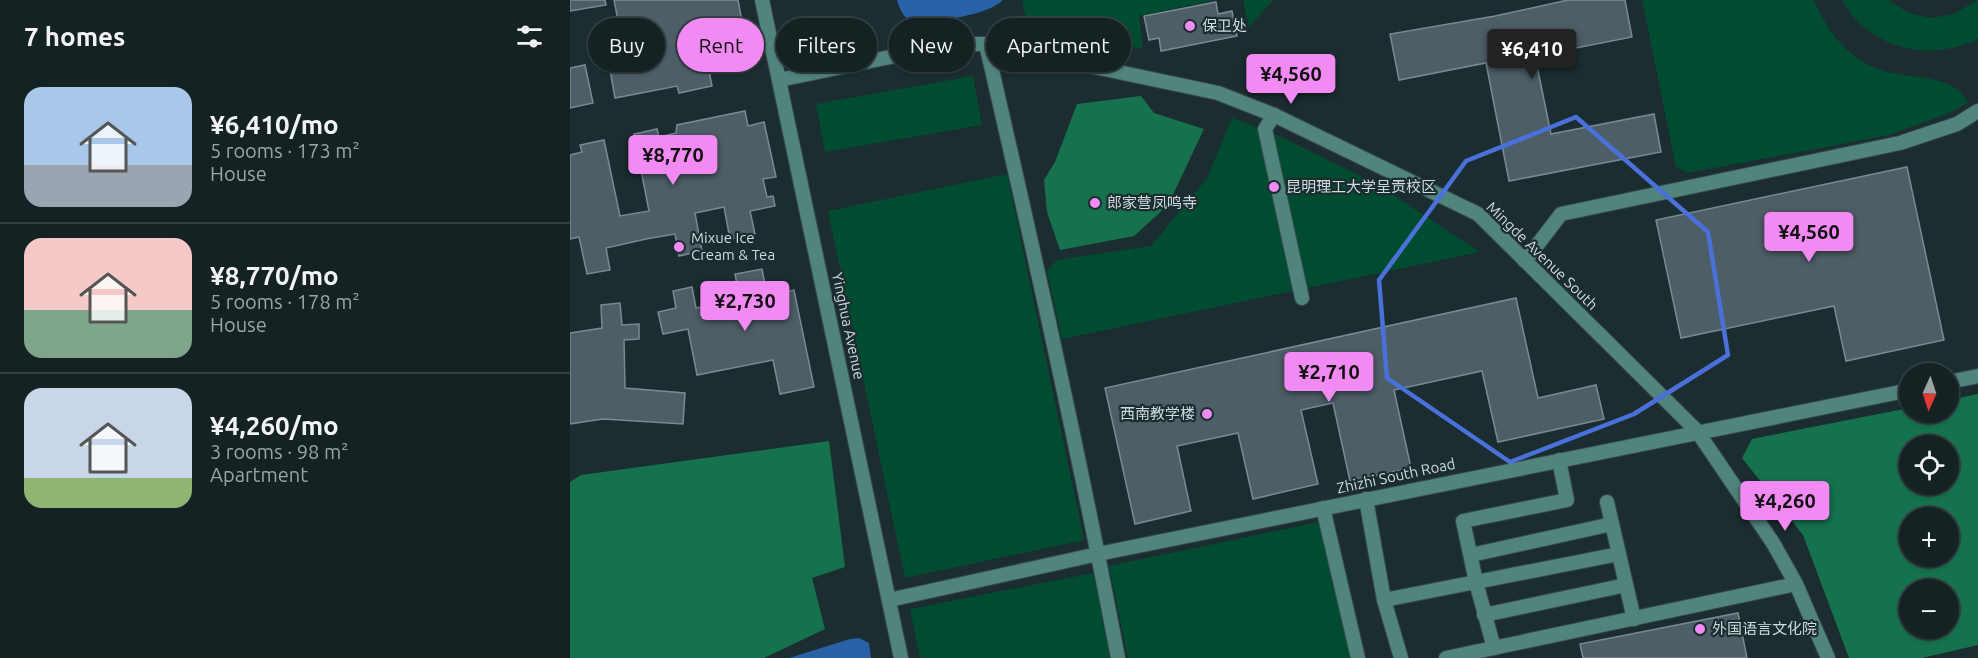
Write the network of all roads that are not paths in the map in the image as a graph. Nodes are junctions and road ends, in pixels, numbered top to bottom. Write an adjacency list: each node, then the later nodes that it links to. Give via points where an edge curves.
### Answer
1 (762, 0): 5 (street, Yinghua Avenue)
2 (986, 44): 5 (street, Mingde Avenue South, via 953,44)
3 (992, 72): 19 (street)
4 (1119, 72): 7 (street, Mingde Avenue South, via 1218,93)
5 (779, 80): 25 (street, Yinghua Avenue)
6 (1978, 111): 8 (street, via 1957,124 1900,143 1561,214)
7 (1274, 115): 8 (street, Mingde Avenue South, via 1478,214); 9 (street, via 1265,129)
8 (1525, 261): 13 (street, Mingde Avenue South)
9 (1302, 298)
10 (1978, 376): 11 (street)
11 (1959, 380)
12 (1899, 392): 13 (street, Zhizhi South Road)
13 (1697, 431): 14 (street, Zhizhi South Road); 23 (street, Mingde Avenue South)
14 (1559, 460): 15 (street, Zhizhi South Road); 21 (street, via 1567,500 1463,521)
15 (1366, 499): 17 (street, Zhizhi South Road); 26 (street)
16 (1607, 502): 18 (street)
17 (1323, 508): 19 (street, Zhizhi South Road); 32 (street)
18 (1612, 524): 20 (street); 21 (street)
19 (1098, 554): 25 (street, Zhizhi South Road); 31 (street)
20 (1619, 554): 22 (street); 24 (street)
21 (1471, 555): 22 (street)
22 (1476, 582): 26 (street); 27 (street)
23 (1796, 584): 28 (street); 35 (street, Mingde Avenue South)
24 (1626, 585): 27 (street); 28 (street)
25 (890, 600): 30 (street, Yinghua Avenue)
26 (1384, 600): 33 (street)
27 (1484, 615): 29 (street)
28 (1635, 619): 29 (street)
29 (1494, 648): 34 (street)
30 (901, 658)
31 (1118, 658)
32 (1358, 658)
33 (1401, 658)
34 (1446, 658)
35 (1828, 658)

